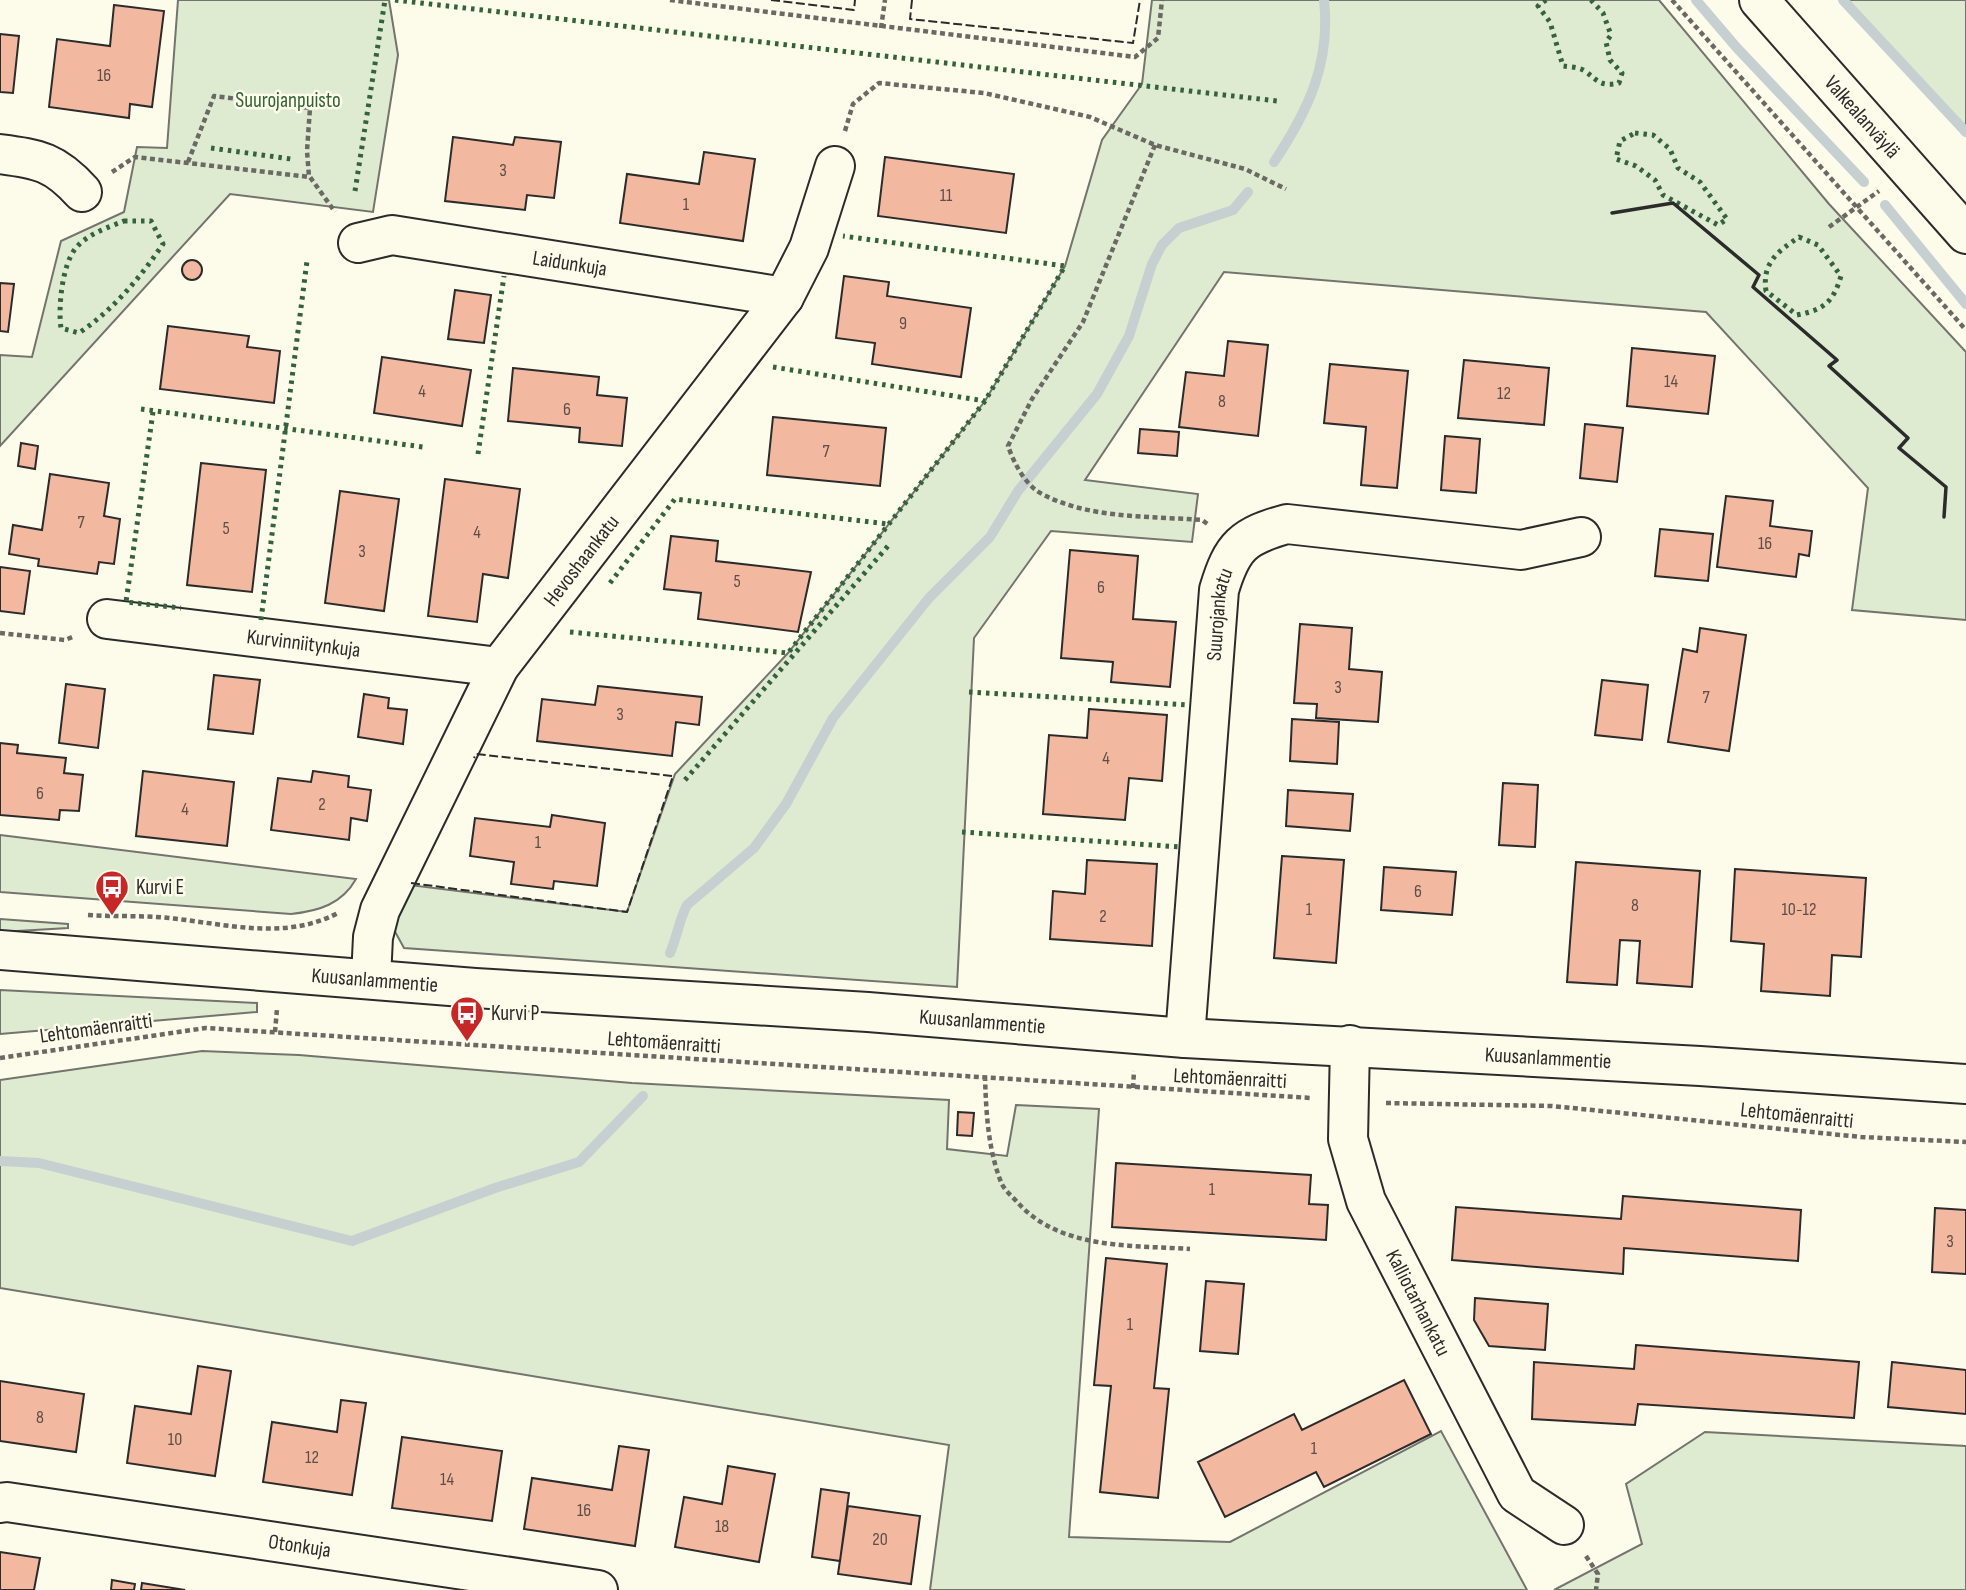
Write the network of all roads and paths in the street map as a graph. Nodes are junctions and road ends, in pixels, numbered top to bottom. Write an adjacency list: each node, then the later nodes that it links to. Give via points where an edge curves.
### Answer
1 (670, 0): 6 (path)
2 (885, 0): 6 (path)
3 (1162, 0): 6 (path, via 1158,38 1135,58)
4 (1672, 0): 15 (path)
5 (1759, 0): 11 (street, Valkealanväylä)
6 (881, 28)
7 (1155, 145): 10 (path, via 1077,114 984,93 879,83 853,104); 13 (path, via 1245,169); 22 (path, via 1083,321 1032,399 1008,446 1016,466 1040,494 1096,511 1202,520)
8 (0, 154): 14 (street, via 47,162)
9 (188, 162): 12 (path); 12 (path, via 214,96 310,108); 14 (path, via 135,157)
10 (835, 166): 19 (street, Hevoshaankatu, via 809,248)
11 (1906, 167): 15 (path); 17 (street, Valkealanväylä)
12 (310, 177): 18 (path)
13 (1286, 189)
14 (82, 192)
15 (1856, 208): 16 (path); 20 (path)
16 (1829, 228)
17 (1966, 234)
18 (358, 243): 19 (street, Laidunkuja, via 392,235)
19 (784, 297): 25 (street, Hevoshaankatu)
20 (1966, 330)
21 (1581, 537): 22 (street, Suurojankatu, via 1521,550 1287,524)
22 (1240, 543): 32 (street, Suurojankatu, via 1219,590)
23 (107, 619): 24 (path, via 65,640); 25 (street, Kurvinniitynkuja)
24 (0, 633)
25 (499, 667): 26 (street, Hevoshaankatu)
26 (380, 910): 27 (path, via 351,905 324,920 279,931 165,917); 29 (street, Hevoshaankatu)
27 (75, 914)
28 (0, 950): 29 (street, Kuusanlammentie)
29 (371, 978): 32 (street, Kuusanlammentie)
30 (277, 1004): 31 (path)
31 (275, 1032): 34 (path, Lehtomäenraitti, via 206,1028); 36 (path, Lehtomäenraitti)
32 (1185, 1038): 33 (street, Kuusanlammentie)
33 (1350, 1045): 37 (street, Kuusanlammentie); 44 (street, Kalliotarhankatu, via 1348,1139 1366,1201 1517,1494)
34 (0, 1058)
35 (1134, 1065): 38 (path)
36 (985, 1076): 38 (path, Lehtomäenraitti); 42 (path, via 986,1122 1002,1185 1027,1212 1059,1233)
37 (1966, 1084)
38 (1133, 1088): 39 (path, Lehtomäenraitti)
39 (1314, 1099)
40 (1373, 1103): 41 (path, Lehtomäenraitti, via 1552,1106 1861,1138)
41 (1966, 1142)
42 (1190, 1249)
43 (0, 1503): 45 (street, Otonkuja)
44 (1564, 1525)
45 (598, 1590)

